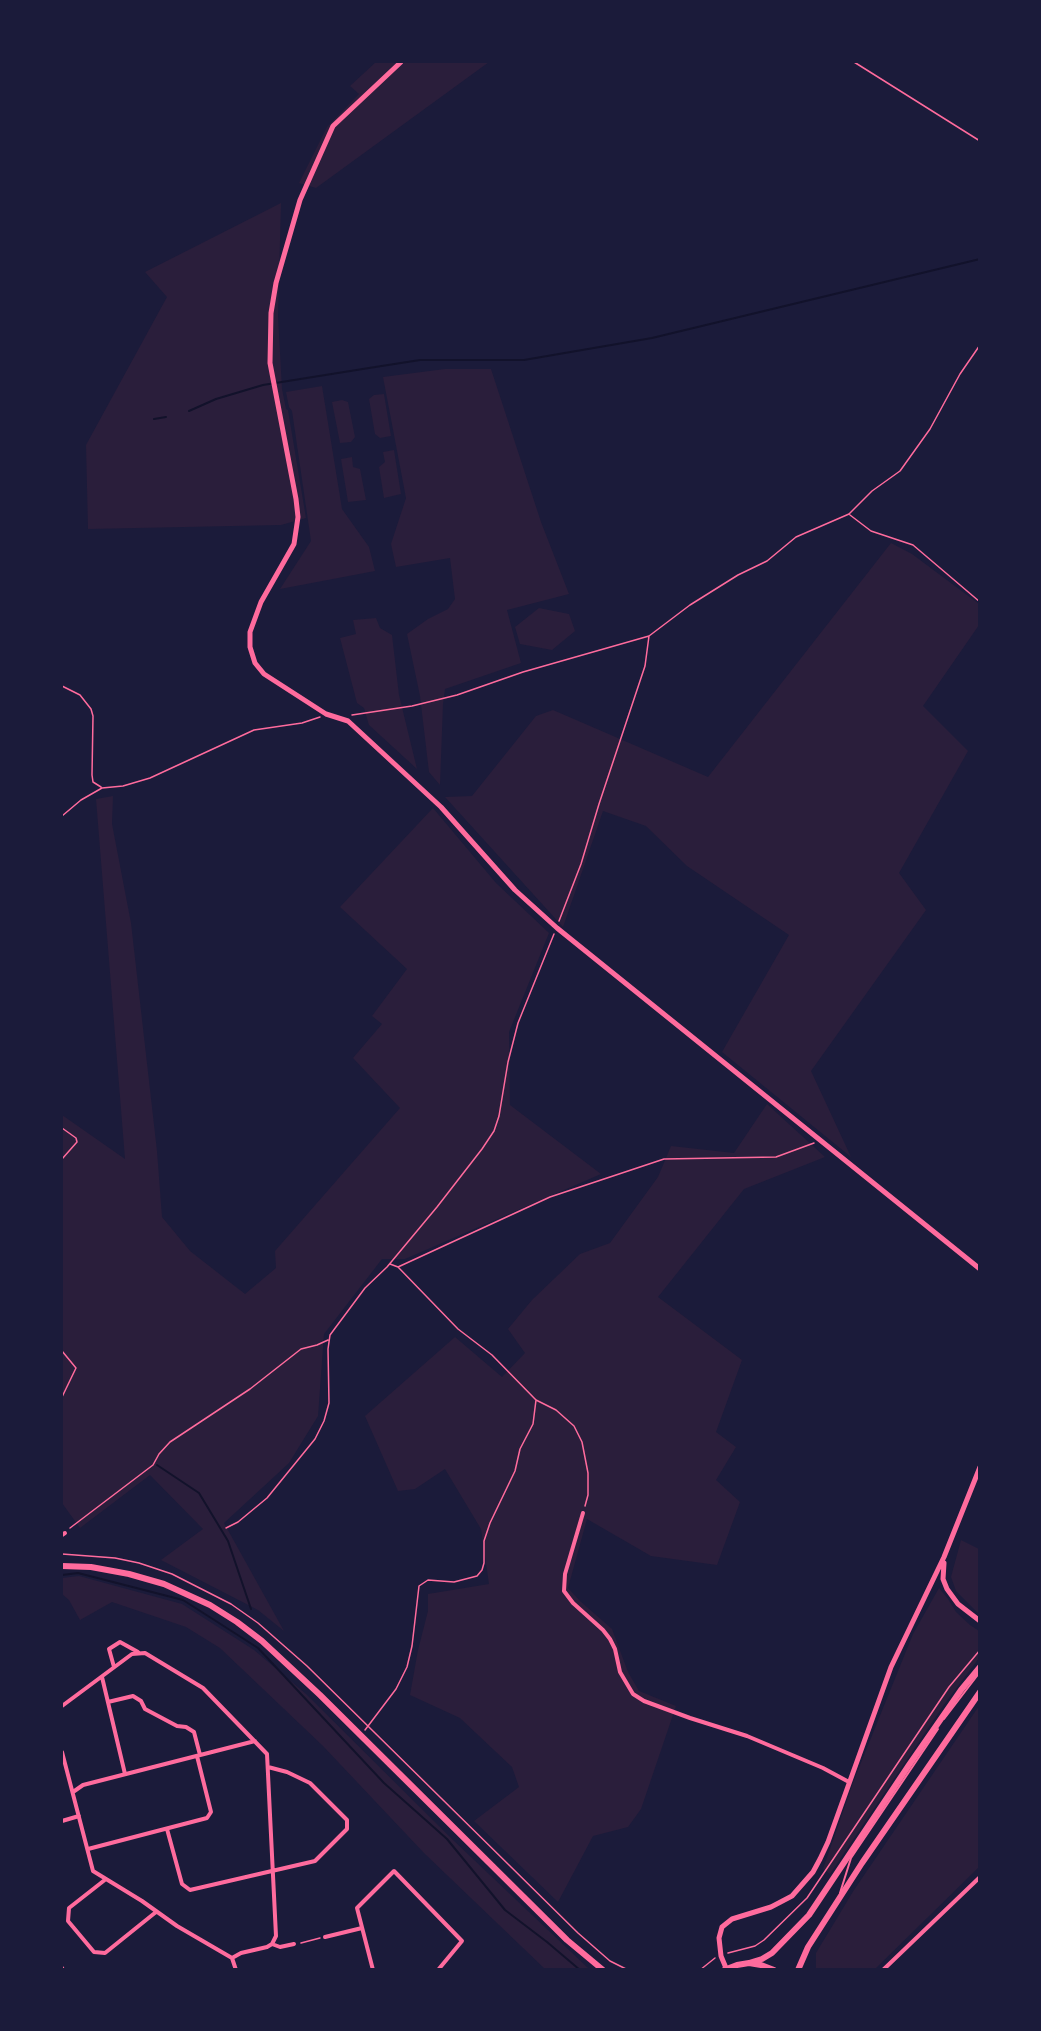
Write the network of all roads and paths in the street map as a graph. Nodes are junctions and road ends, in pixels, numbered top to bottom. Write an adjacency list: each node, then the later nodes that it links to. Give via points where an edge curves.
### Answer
1 (401, 62): 9 (street, via 333,126 300,200 271,312 270,363 298,517 294,544 255,616 250,647 264,674)
2 (854, 62): 3 (path)
3 (980, 141)
4 (980, 345): 5 (path, via 910,459)
5 (849, 514): 6 (path, via 871,531 913,545); 7 (path, via 796,537 767,561 690,605)
6 (980, 602)
7 (649, 636): 10 (path, via 458,695 347,716); 13 (path, via 645,666 581,864)
8 (62, 686): 11 (path, via 80,695 91,709 92,775 93,782)
9 (326, 714): 10 (street); 11 (path, via 302,723 254,730 150,778)
10 (348, 721): 13 (street, via 441,807 515,890)
11 (102, 788): 12 (path)
12 (62, 816)
13 (556, 928): 15 (street); 17 (path, via 518,1023 494,1131)
14 (62, 1128): 16 (path, via 77,1142)
15 (820, 1140): 18 (path, via 776,1157 664,1160 550,1197); 19 (street)
16 (62, 1160)
17 (390, 1264): 18 (path); 20 (path, via 365,1288)
18 (398, 1267): 23 (path, via 458,1329 492,1355)
19 (980, 1269)
20 (329, 1340): 26 (path, via 329,1403 319,1433 267,1498); 27 (path, via 301,1348 250,1389 170,1442 153,1465)
21 (62, 1351): 22 (path, via 76,1368)
22 (62, 1397)
23 (536, 1400): 25 (path, via 562,1415 574,1426 582,1442 588,1473); 42 (path, via 533,1424 484,1541 482,1570 477,1576 454,1582 428,1580 419,1586 407,1667 396,1689)
24 (980, 1467): 28 (street)
25 (583, 1513): 48 (street, via 565,1574 564,1591 610,1639 620,1672 633,1694 747,1736)
26 (226, 1528)
27 (63, 1534)
28 (944, 1557): 30 (street); 31 (street)
29 (62, 1566): 42 (main road, via 129,1574 164,1584 210,1605 262,1641)
30 (944, 1579): 31 (street); 32 (street, via 958,1604)
31 (930, 1587): 48 (street, via 891,1667)
32 (980, 1621)
33 (980, 1650): 63 (path, via 949,1687 807,1898 755,1946)
34 (138, 1653): 35 (street); 35 (street, via 120,1642 109,1649); 43 (street, via 150,1656 203,1688)
35 (114, 1667): 38 (street)
36 (980, 1667): 65 (main road, via 809,1915 772,1953)
37 (980, 1672): 57 (lane, via 851,1858)
38 (102, 1677): 40 (street); 41 (street)
39 (980, 1692): 57 (main road)
40 (108, 1702): 45 (street, via 133,1696 146,1709 186,1727 194,1732); 47 (street)
41 (62, 1706)
42 (361, 1736): 66 (main road, via 567,1940)
43 (255, 1741): 45 (street); 46 (street, via 267,1754)
44 (62, 1752): 49 (street)
45 (198, 1756): 47 (street); 52 (street, via 211,1812 207,1818)
46 (268, 1767): 54 (street); 54 (street, via 310,1783 346,1820 347,1829 315,1861)
47 (125, 1774): 49 (street)
48 (849, 1782): 63 (street, via 813,1872 792,1896 727,1922 719,1932)
49 (73, 1791): 50 (street)
50 (79, 1816): 51 (street); 53 (street)
51 (62, 1821)
52 (167, 1829): 53 (street); 54 (street, via 182,1884 190,1890)
53 (88, 1849): 56 (street, via 93,1870)
54 (272, 1870): 61 (street, via 276,1936)
55 (980, 1877): 74 (street)
56 (106, 1879): 58 (street); 58 (street, via 69,1908 68,1921 94,1952 105,1953)
57 (839, 1899): 73 (main road)
58 (156, 1912): 64 (street)
59 (362, 1928): 60 (street); 69 (street); 70 (street, via 357,1908 394,1870 462,1941)
60 (325, 1937): 62 (path)
61 (272, 1944): 62 (street); 64 (street)
62 (294, 1944)
63 (721, 1956): 67 (street); 71 (path)
64 (232, 1958): 68 (street)
65 (749, 1963): 67 (main road); 72 (main road)
66 (603, 1969)
67 (725, 1969)
68 (236, 1970)
69 (373, 1970)
70 (438, 1970)
71 (700, 1970)
72 (774, 1970)
73 (798, 1970)
74 (883, 1970)

